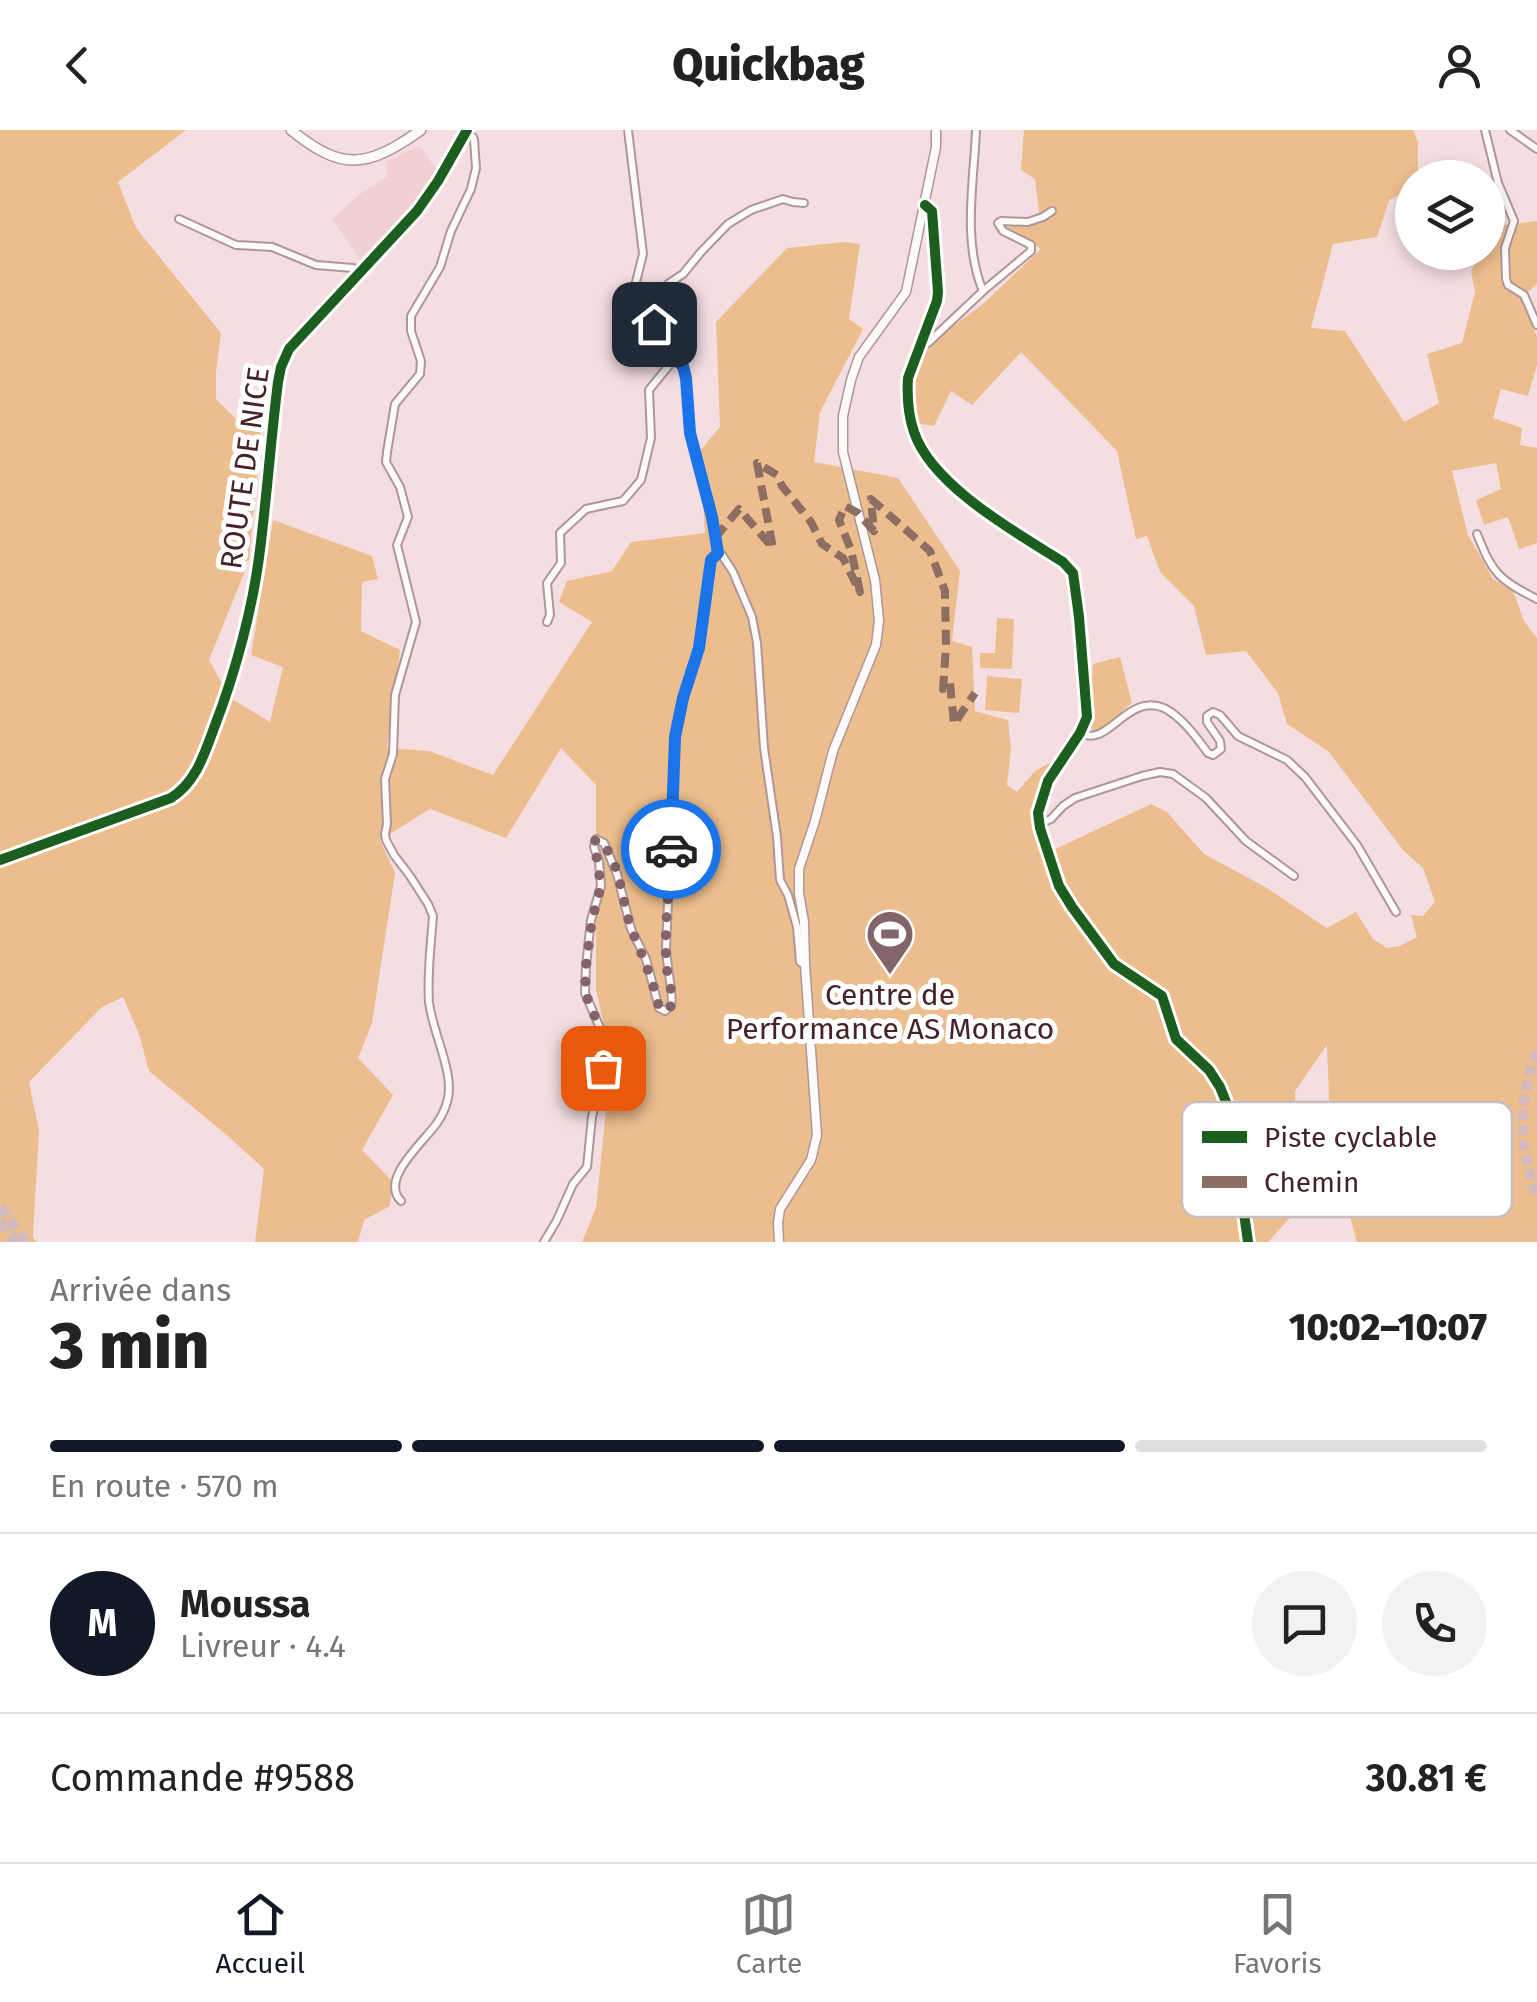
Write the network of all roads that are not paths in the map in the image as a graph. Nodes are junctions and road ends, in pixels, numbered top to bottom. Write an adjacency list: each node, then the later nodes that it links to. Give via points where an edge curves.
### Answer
1 (290, 130): 2 (main road, via 328,155 355,160 382,154)
2 (421, 130)
3 (628, 130): 16 (street, via 642,254 636,282)
4 (936, 130): 11 (street)
5 (976, 130): 15 (street, via 969,209)
6 (1485, 130): 17 (street, via 1514,221 1504,248 1506,279 1524,296)
7 (1510, 130): 9 (street)
8 (466, 132): 14 (main road, ROUTE DE NICE, via 416,211); 33 (street, via 474,140 471,189 412,316 420,374 395,404 386,462 408,517 397,545 416,622 395,695 386,840 433,916 429,996 449,1094 439,1121 399,1172 394,1190)
9 (1537, 149)
10 (804, 203): 16 (street, via 783,198 726,226)
11 (925, 205): 18 (street, via 932,210 938,292); 28 (street, via 906,292 859,357 846,402 843,452 880,622 833,751)
12 (1052, 211): 15 (street, via 998,223 1033,248)
13 (179, 219): 14 (street, via 236,246 272,247 316,266)
14 (359, 272): 26 (main road, ROUTE DE NICE, via 285,357 260,552 240,648 194,776 171,798)
15 (983, 291): 18 (street)
16 (646, 309): 19 (street)
17 (1537, 325)
18 (921, 344): 24 (street, via 908,391 913,430 924,451 979,508 1073,574 1087,717)
19 (674, 358): 21 (street, via 686,378 690,433); 23 (street, via 648,390 651,438 637,486 617,504 586,509 560,533 560,563 547,583)
20 (1477, 534): 22 (street, via 1497,575)
21 (718, 553): 29 (street, via 752,617 780,880); 35 (street, via 711,560 699,648 675,737 666,949 673,1001 659,1008 618,874 596,839 601,886 585,993 603,1036 603,1068 587,1166)
22 (1537, 598)
23 (548, 622)
24 (1080, 733): 25 (street, via 1048,781); 30 (street, via 1095,737 1130,710 1153,706 1178,718 1213,755 1220,741 1207,716 1220,714 1238,736 1287,760 1304,777)
25 (1039, 824): 27 (street, via 1074,798 1142,776 1173,774); 32 (street, via 1072,907 1114,964 1162,996 1176,1039 1210,1070)
26 (2, 863)
27 (1294, 876)
28 (799, 893): 29 (street); 31 (street)
29 (788, 895): 31 (street)
30 (1396, 912)
31 (805, 965): 36 (street, via 817,1135 811,1160 780,1209)
32 (1226, 1102)
33 (401, 1200)
34 (1245, 1217): 37 (street)
35 (544, 1242)
36 (779, 1242)
37 (1248, 1242)

